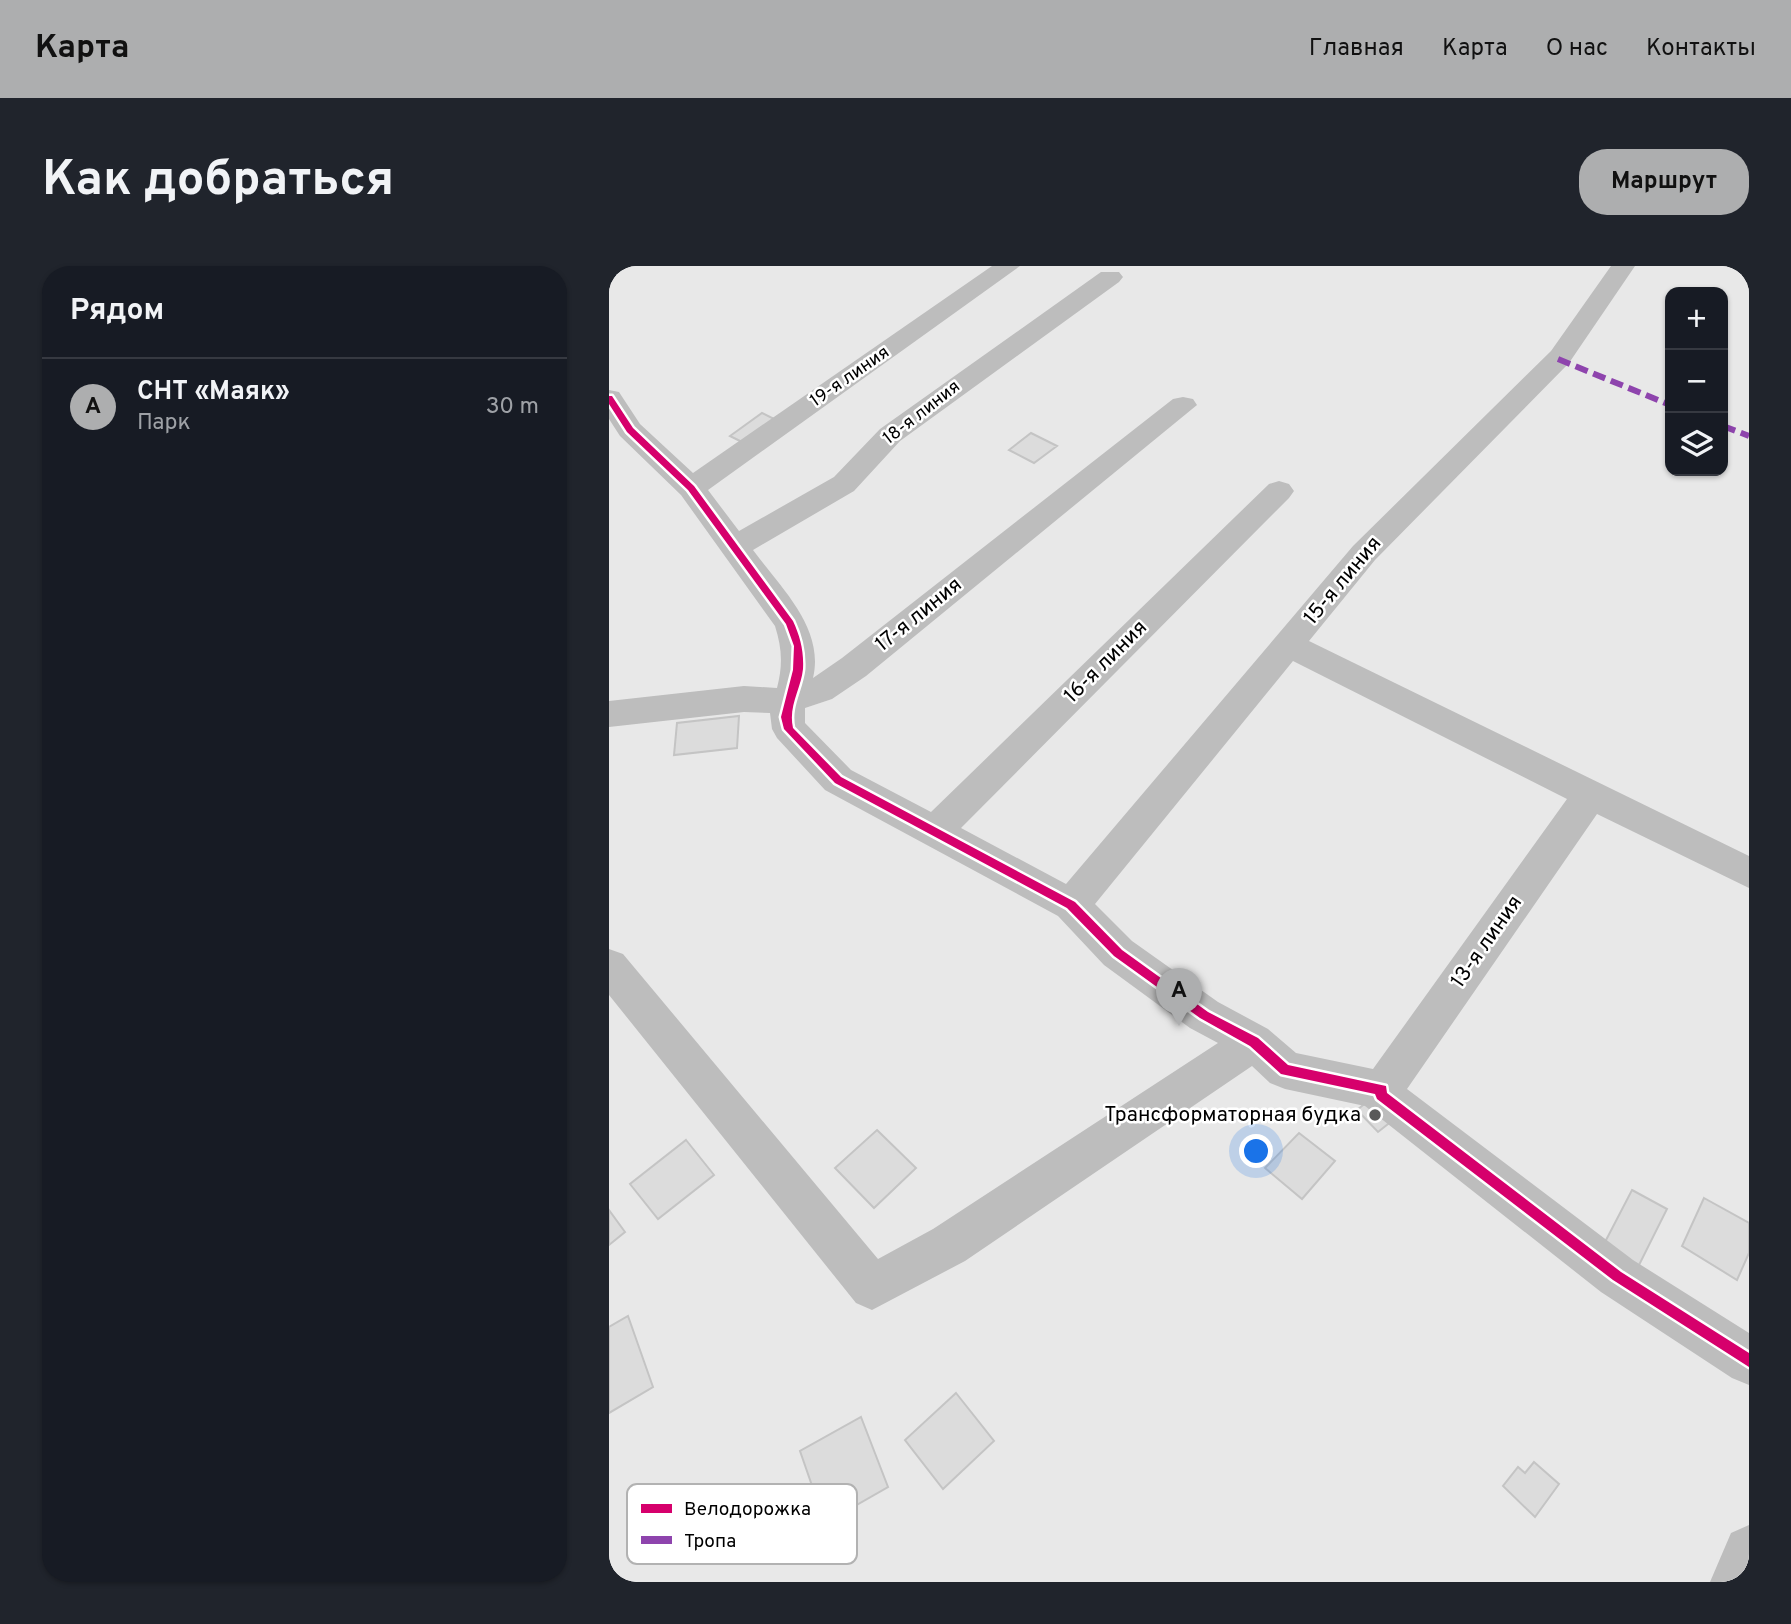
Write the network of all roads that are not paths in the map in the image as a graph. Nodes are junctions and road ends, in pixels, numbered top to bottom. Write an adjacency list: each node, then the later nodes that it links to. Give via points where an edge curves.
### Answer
1 (1008, 266): 6 (street, 19-я линия)
2 (1623, 266): 9 (street, 15-я линия, via 1560,357 1364,553)
3 (1110, 277): 8 (street, 18-я линия, via 890,435 843,484)
4 (609, 398): 6 (street, via 630,430)
5 (1183, 405): 10 (street, 17-я линия, via 854,667 820,690)
6 (691, 488): 8 (street)
7 (1279, 491): 13 (street, 16-я линия)
8 (734, 547): 10 (street, via 790,623 798,646 798,670)
9 (1290, 645): 12 (street); 15 (street, 15-я линия)
10 (789, 701): 11 (street, 17-я линия, via 744,699); 13 (street, via 789,729 838,780)
11 (609, 713)
12 (1591, 794): 14 (street); 18 (street, 13-я линия)
13 (933, 833): 15 (street)
14 (1749, 873)
15 (1071, 905): 17 (street, via 1118,953 1204,1014)
16 (609, 965): 17 (street, via 872,1287 949,1245)
17 (1254, 1042): 18 (street, via 1285,1070)
18 (1382, 1090): 19 (street, via 1381,1095 1617,1276)
19 (1749, 1361)
20 (1749, 1551): 21 (street)
21 (1737, 1582)

